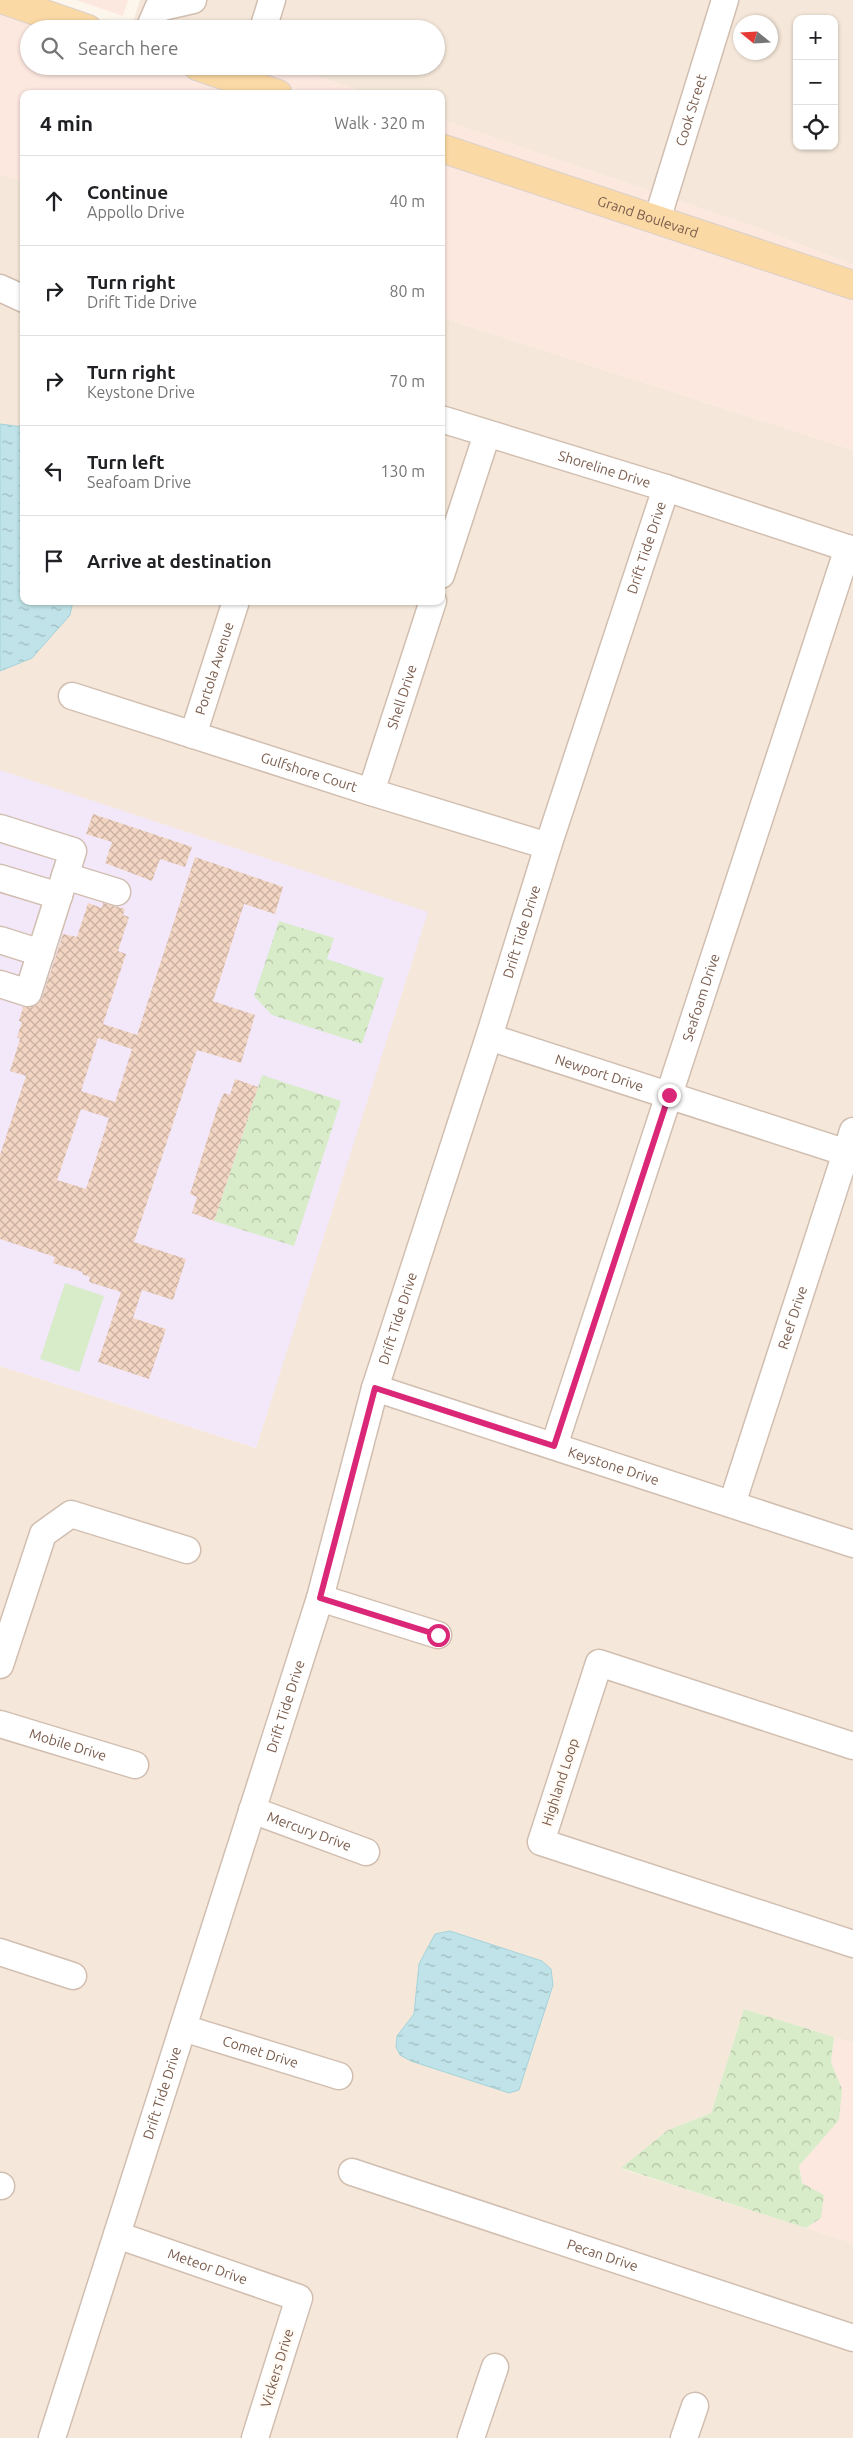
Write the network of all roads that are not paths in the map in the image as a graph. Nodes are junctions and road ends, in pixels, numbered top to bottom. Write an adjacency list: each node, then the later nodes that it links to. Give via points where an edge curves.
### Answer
1 (4, 0): 5 (main road)
2 (193, 0): 6 (street, via 158,8)
3 (272, 0): 7 (street)
4 (725, 0): 11 (street, Cook Street)
5 (62, 20)
6 (153, 20)
7 (266, 20)
8 (248, 75): 9 (main road)
9 (272, 90)
10 (445, 149): 11 (main road, Grand Boulevard)
11 (657, 220): 12 (main road, Grand Boulevard)
12 (853, 285)
13 (0, 288): 14 (street)
14 (20, 296)
15 (445, 420): 16 (street, Shoreline Drive)
16 (487, 434): 17 (street, Shoreline Drive); 19 (street)
17 (666, 488): 18 (street, Shoreline Drive); 26 (street, Drift Tide Drive)
18 (850, 549): 34 (street, Seafoam Drive)
19 (445, 563)
20 (235, 605): 23 (street, Portola Avenue)
21 (432, 605): 24 (street, Shell Drive)
22 (72, 696): 23 (street, Gulfshore Court)
23 (193, 735): 24 (street, Gulfshore Court)
24 (371, 792): 26 (street, Gulfshore Court)
25 (0, 828): 28 (street, via 73,852)
26 (548, 846): 33 (street, Drift Tide Drive)
27 (0, 878): 28 (street)
28 (62, 886): 29 (street); 31 (street)
29 (117, 892)
30 (0, 940): 31 (street)
31 (41, 953): 32 (street, via 28,993)
32 (0, 984)
33 (489, 1037): 34 (street, Newport Drive); 36 (street, Drift Tide Drive)
34 (669, 1095): 35 (street, Newport Drive); 37 (street, Seafoam Drive)
35 (851, 1146): 38 (street, Reef Drive)
36 (375, 1388): 37 (street, Keystone Drive); 41 (street, Drift Tide Drive)
37 (554, 1446): 38 (street, Keystone Drive)
38 (732, 1504): 39 (street, Keystone Drive)
39 (853, 1544)
40 (187, 1550): 43 (street, via 71,1514 43,1534)
41 (320, 1598): 42 (street); 47 (street, Drift Tide Drive)
42 (438, 1635)
43 (0, 1665)
44 (0, 1724): 46 (street, Mobile Drive)
45 (853, 1746): 49 (street, Highland Loop, via 599,1663 541,1842)
46 (136, 1765)
47 (252, 1810): 48 (street, Mercury Drive); 52 (street, Drift Tide Drive)
48 (366, 1852)
49 (853, 1944)
50 (0, 1952): 51 (street)
51 (73, 1976)
52 (183, 2028): 53 (street, Comet Drive); 55 (street, Drift Tide Drive)
53 (339, 2076)
54 (352, 2172): 57 (street, Pecan Drive)
55 (117, 2235): 56 (street, Meteor Drive); 60 (street, Drift Tide Drive)
56 (299, 2298): 61 (street, Vickers Drive)
57 (853, 2338)
58 (494, 2367): 62 (street)
59 (694, 2406): 63 (street)
60 (52, 2438)
61 (256, 2438)
62 (472, 2438)
63 (684, 2438)

